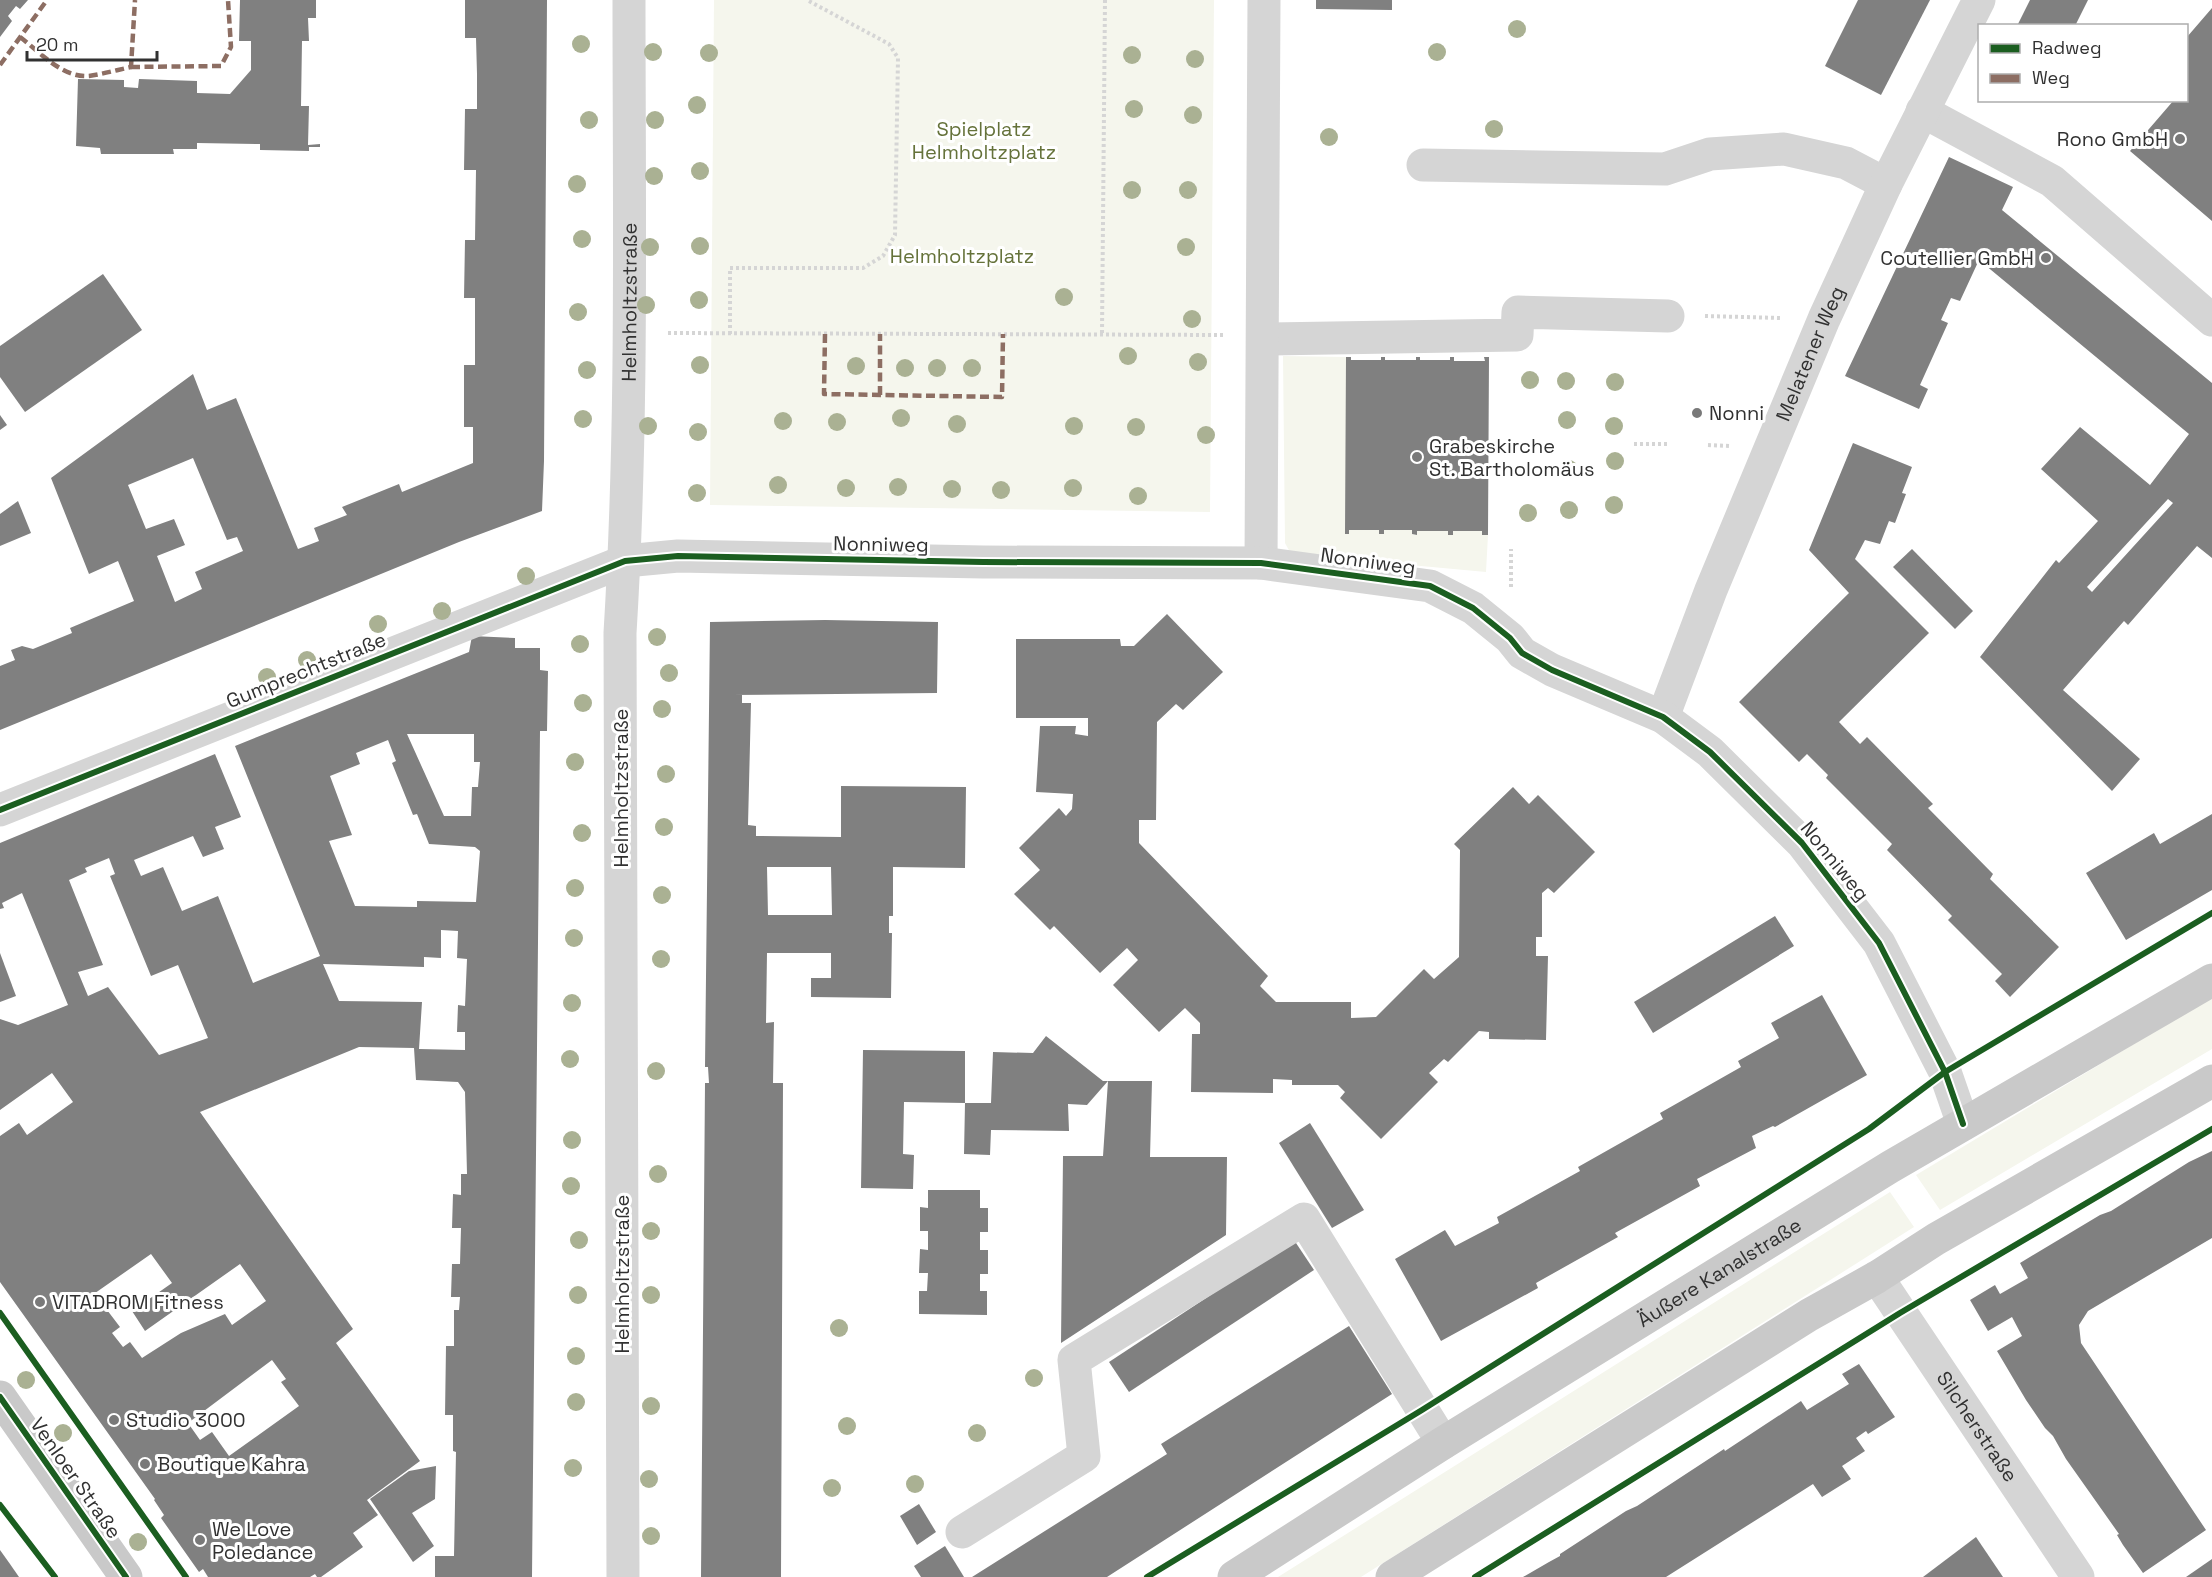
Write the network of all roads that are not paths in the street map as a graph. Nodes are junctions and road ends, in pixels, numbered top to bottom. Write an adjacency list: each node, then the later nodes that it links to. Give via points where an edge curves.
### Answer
1 (629, 0): 10 (street, Helmholtzstraße)
2 (1264, 0): 9 (street)
3 (1979, 0): 4 (street, Melatener Weg)
4 (1922, 111): 6 (street, Melatener Weg); 8 (street, via 2052,181)
5 (1423, 165): 6 (street, via 1665,169 1710,154 1784,149 1846,163)
6 (1886, 184): 12 (street, Melatener Weg, via 1824,319 1711,590)
7 (1668, 315): 9 (street, via 1518,312 1517,335)
8 (2212, 320)
9 (1264, 337): 11 (street)
10 (625, 561): 11 (street, Nonniweg, via 678,556); 13 (street, Gumprechtstraße); 22 (street, Helmholtzstraße, via 620,633)
11 (1261, 563): 12 (street, Nonniweg, via 1430,586 1473,608 1522,652 1552,670)
12 (1663, 717): 16 (street, Nonniweg, via 1710,752 1802,843 1879,944 1945,1072)
13 (0, 810)
14 (2212, 980): 16 (main road, Äußere Kanalstraße)
15 (2212, 1081): 17 (main road, via 1936,1239)
16 (1963, 1124): 19 (main road, Äußere Kanalstraße)
17 (1877, 1277): 24 (main road, via 1809,1315); 25 (street, Silcherstraße)
18 (0, 1397): 21 (main road, Venloer Straße)
19 (1443, 1443): 20 (street, via 1304,1219 1074,1360 1084,1456); 23 (main road, Äußere Kanalstraße)
20 (962, 1532)
21 (126, 1577)
22 (623, 1577)
23 (1234, 1577)
24 (1392, 1577)
25 (2078, 1577)

